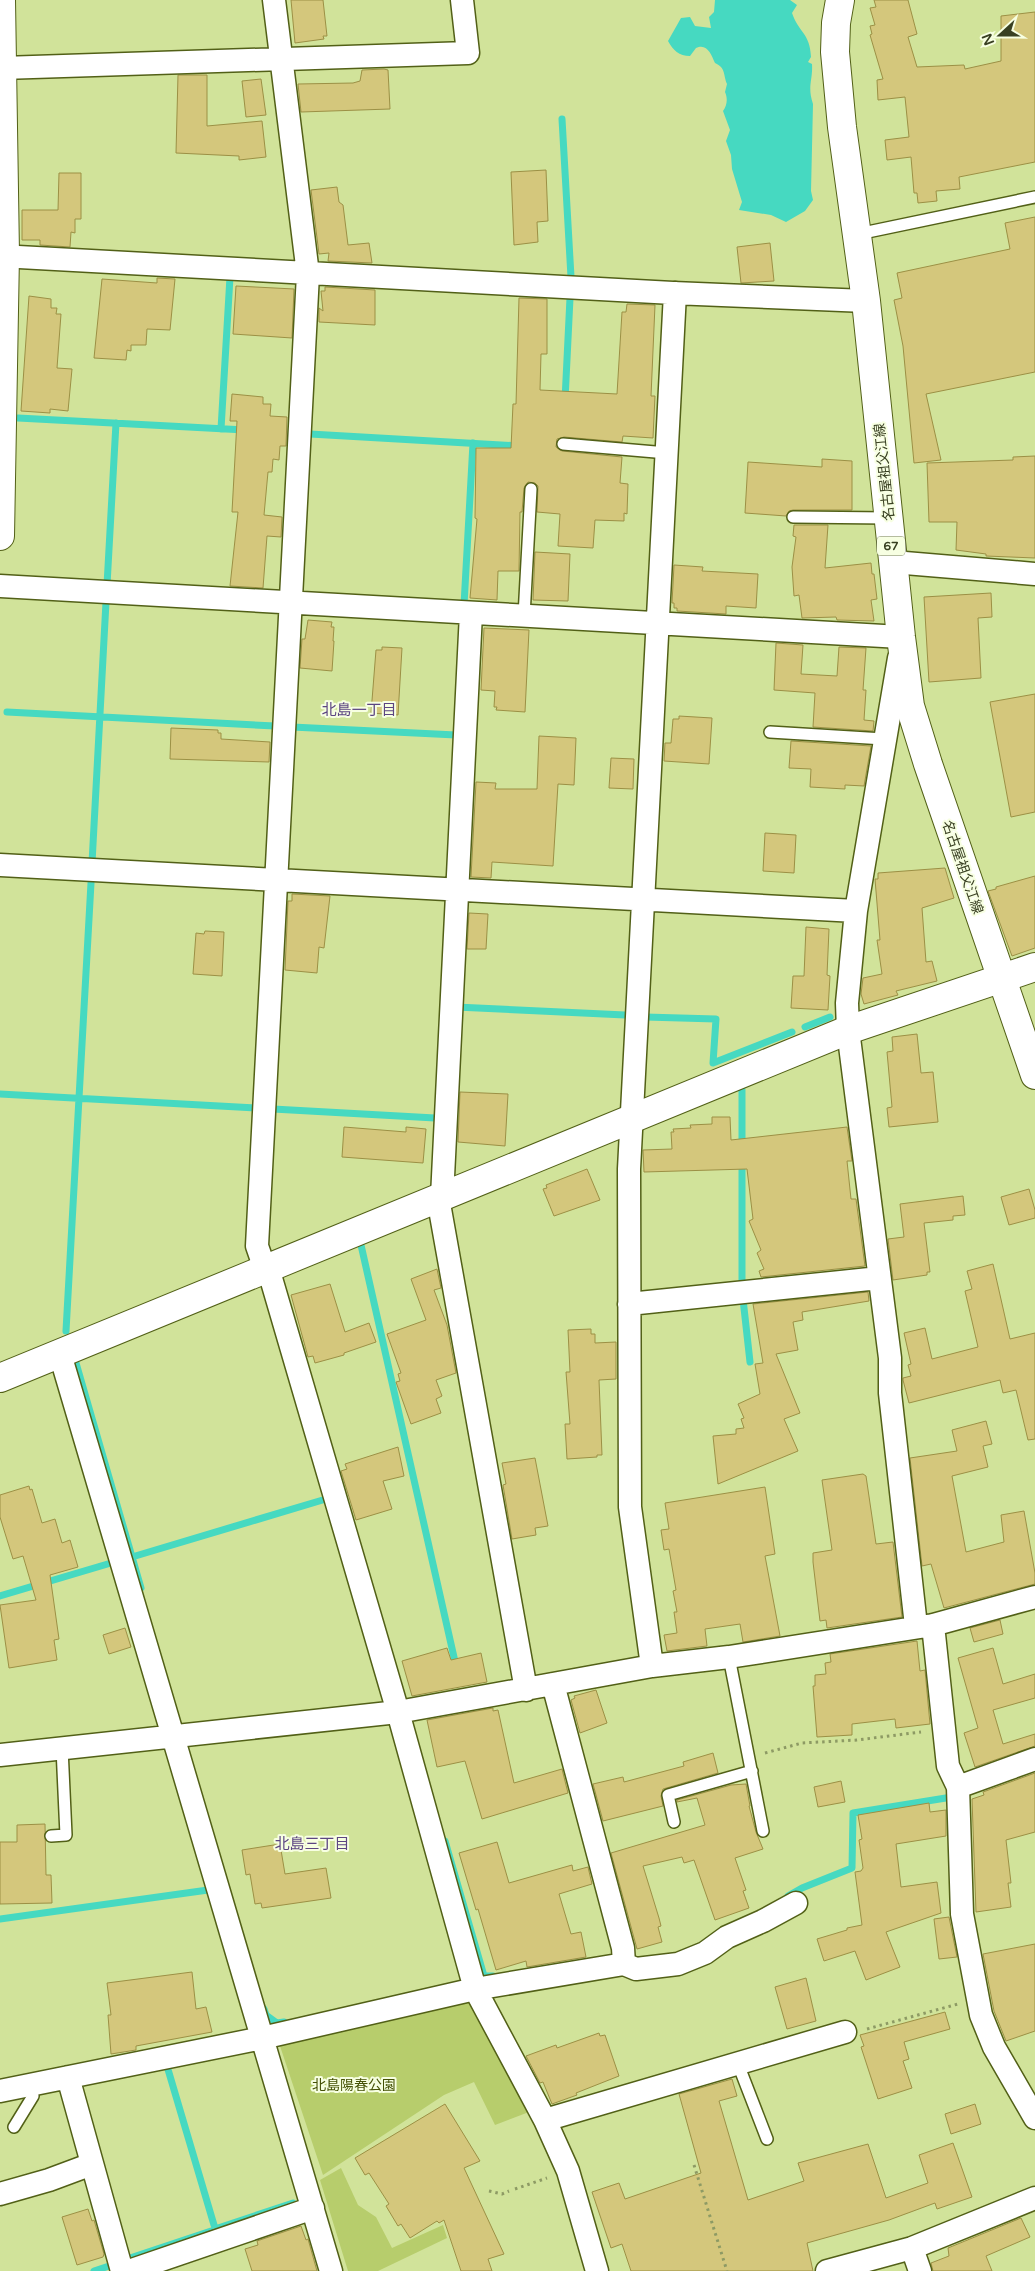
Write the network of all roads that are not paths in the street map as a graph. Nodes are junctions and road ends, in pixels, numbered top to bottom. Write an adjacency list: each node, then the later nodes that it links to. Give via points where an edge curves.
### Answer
1 (1, 0): 6 (street)
2 (274, 0): 5 (street)
3 (462, 0): 5 (street, via 468,53)
4 (840, 0): 8 (street, 名古屋祖父江線 / 67, via 835,52 842,128)
5 (281, 59): 6 (street); 10 (street)
6 (2, 68): 9 (street)
7 (1035, 197): 8 (lane)
8 (858, 234): 12 (street, 名古屋祖父江線 / 67)
9 (2, 255): 10 (street); 18 (street)
10 (308, 274): 11 (street); 22 (street)
11 (675, 293): 12 (street); 14 (street)
12 (866, 301): 17 (street, 名古屋祖父江線 / 67)
13 (563, 444): 14 (lane)
14 (667, 453): 25 (street)
15 (531, 489): 24 (lane)
16 (792, 518): 17 (lane)
17 (888, 518): 19 (street, 名古屋祖父江線 / 67)
18 (0, 536)
19 (893, 562): 20 (street); 26 (street, 名古屋祖父江線 / 67)
20 (1035, 574)
21 (0, 586): 22 (street)
22 (291, 602): 23 (street); 30 (street)
23 (471, 613): 24 (street); 31 (street)
24 (524, 616): 25 (street)
25 (657, 623): 26 (street); 32 (street)
26 (901, 640): 28 (street); 35 (street, 名古屋祖父江線 / 67, via 910,706)
27 (770, 732): 28 (lane)
28 (884, 739): 33 (street)
29 (0, 865): 30 (street)
30 (276, 880): 31 (street); 40 (street, via 257,1246)
31 (457, 890): 32 (street); 39 (street)
32 (642, 900): 33 (street); 38 (street)
33 (856, 911): 36 (street, via 847,1003)
34 (1035, 967): 35 (street)
35 (1001, 979): 36 (street); 37 (street, 名古屋祖父江線 / 67)
36 (848, 1030): 38 (street); 41 (street)
37 (1035, 1075)
38 (630, 1120): 39 (street); 42 (street)
39 (440, 1198): 40 (street); 50 (street)
40 (266, 1269): 43 (street); 51 (street)
41 (879, 1278): 42 (street); 46 (street, via 890,1358 890,1393)
42 (629, 1304): 48 (street, via 630,1507)
43 (60, 1354): 44 (street); 52 (street)
44 (0, 1378)
45 (1035, 1597): 46 (street)
46 (925, 1626): 47 (street); 57 (street, via 948,1766)
47 (729, 1657): 48 (street); 56 (lane)
48 (652, 1666): 49 (street)
49 (554, 1684): 50 (street); 62 (street, via 623,1948)
50 (526, 1690): 51 (street)
51 (398, 1712): 52 (street); 63 (street)
52 (173, 1736): 53 (street); 65 (street)
53 (62, 1748): 54 (street); 60 (lane, via 66,1835)
54 (0, 1755)
55 (1035, 1759): 57 (street)
56 (752, 1770): 58 (lane, via 668,1795); 59 (lane)
57 (958, 1787): 70 (street, via 962,1914 981,2016 994,2047)
58 (674, 1822)
59 (764, 1831)
60 (51, 1836)
61 (796, 1903): 62 (street, via 727,1937 705,1953 678,1964 636,1969)
62 (624, 1964): 63 (street)
63 (474, 1989): 65 (street); 71 (street)
64 (845, 2032): 66 (street)
65 (262, 2038): 67 (street); 77 (street)
66 (738, 2064): 71 (street); 73 (lane)
67 (68, 2077): 68 (street); 74 (street)
68 (31, 2085): 69 (street); 72 (lane, via 33,2096)
69 (0, 2091)
70 (1035, 2118)
71 (545, 2120): 82 (street, via 568,2171)
72 (14, 2127)
73 (767, 2139)
74 (92, 2164): 75 (street); 79 (street)
75 (0, 2194)
76 (1035, 2198): 78 (street)
77 (312, 2208): 80 (street); 81 (street)
78 (912, 2248): 83 (street); 84 (street)
79 (122, 2271)
80 (129, 2271)
81 (331, 2271)
82 (597, 2271)
83 (827, 2271)
84 (920, 2271)

